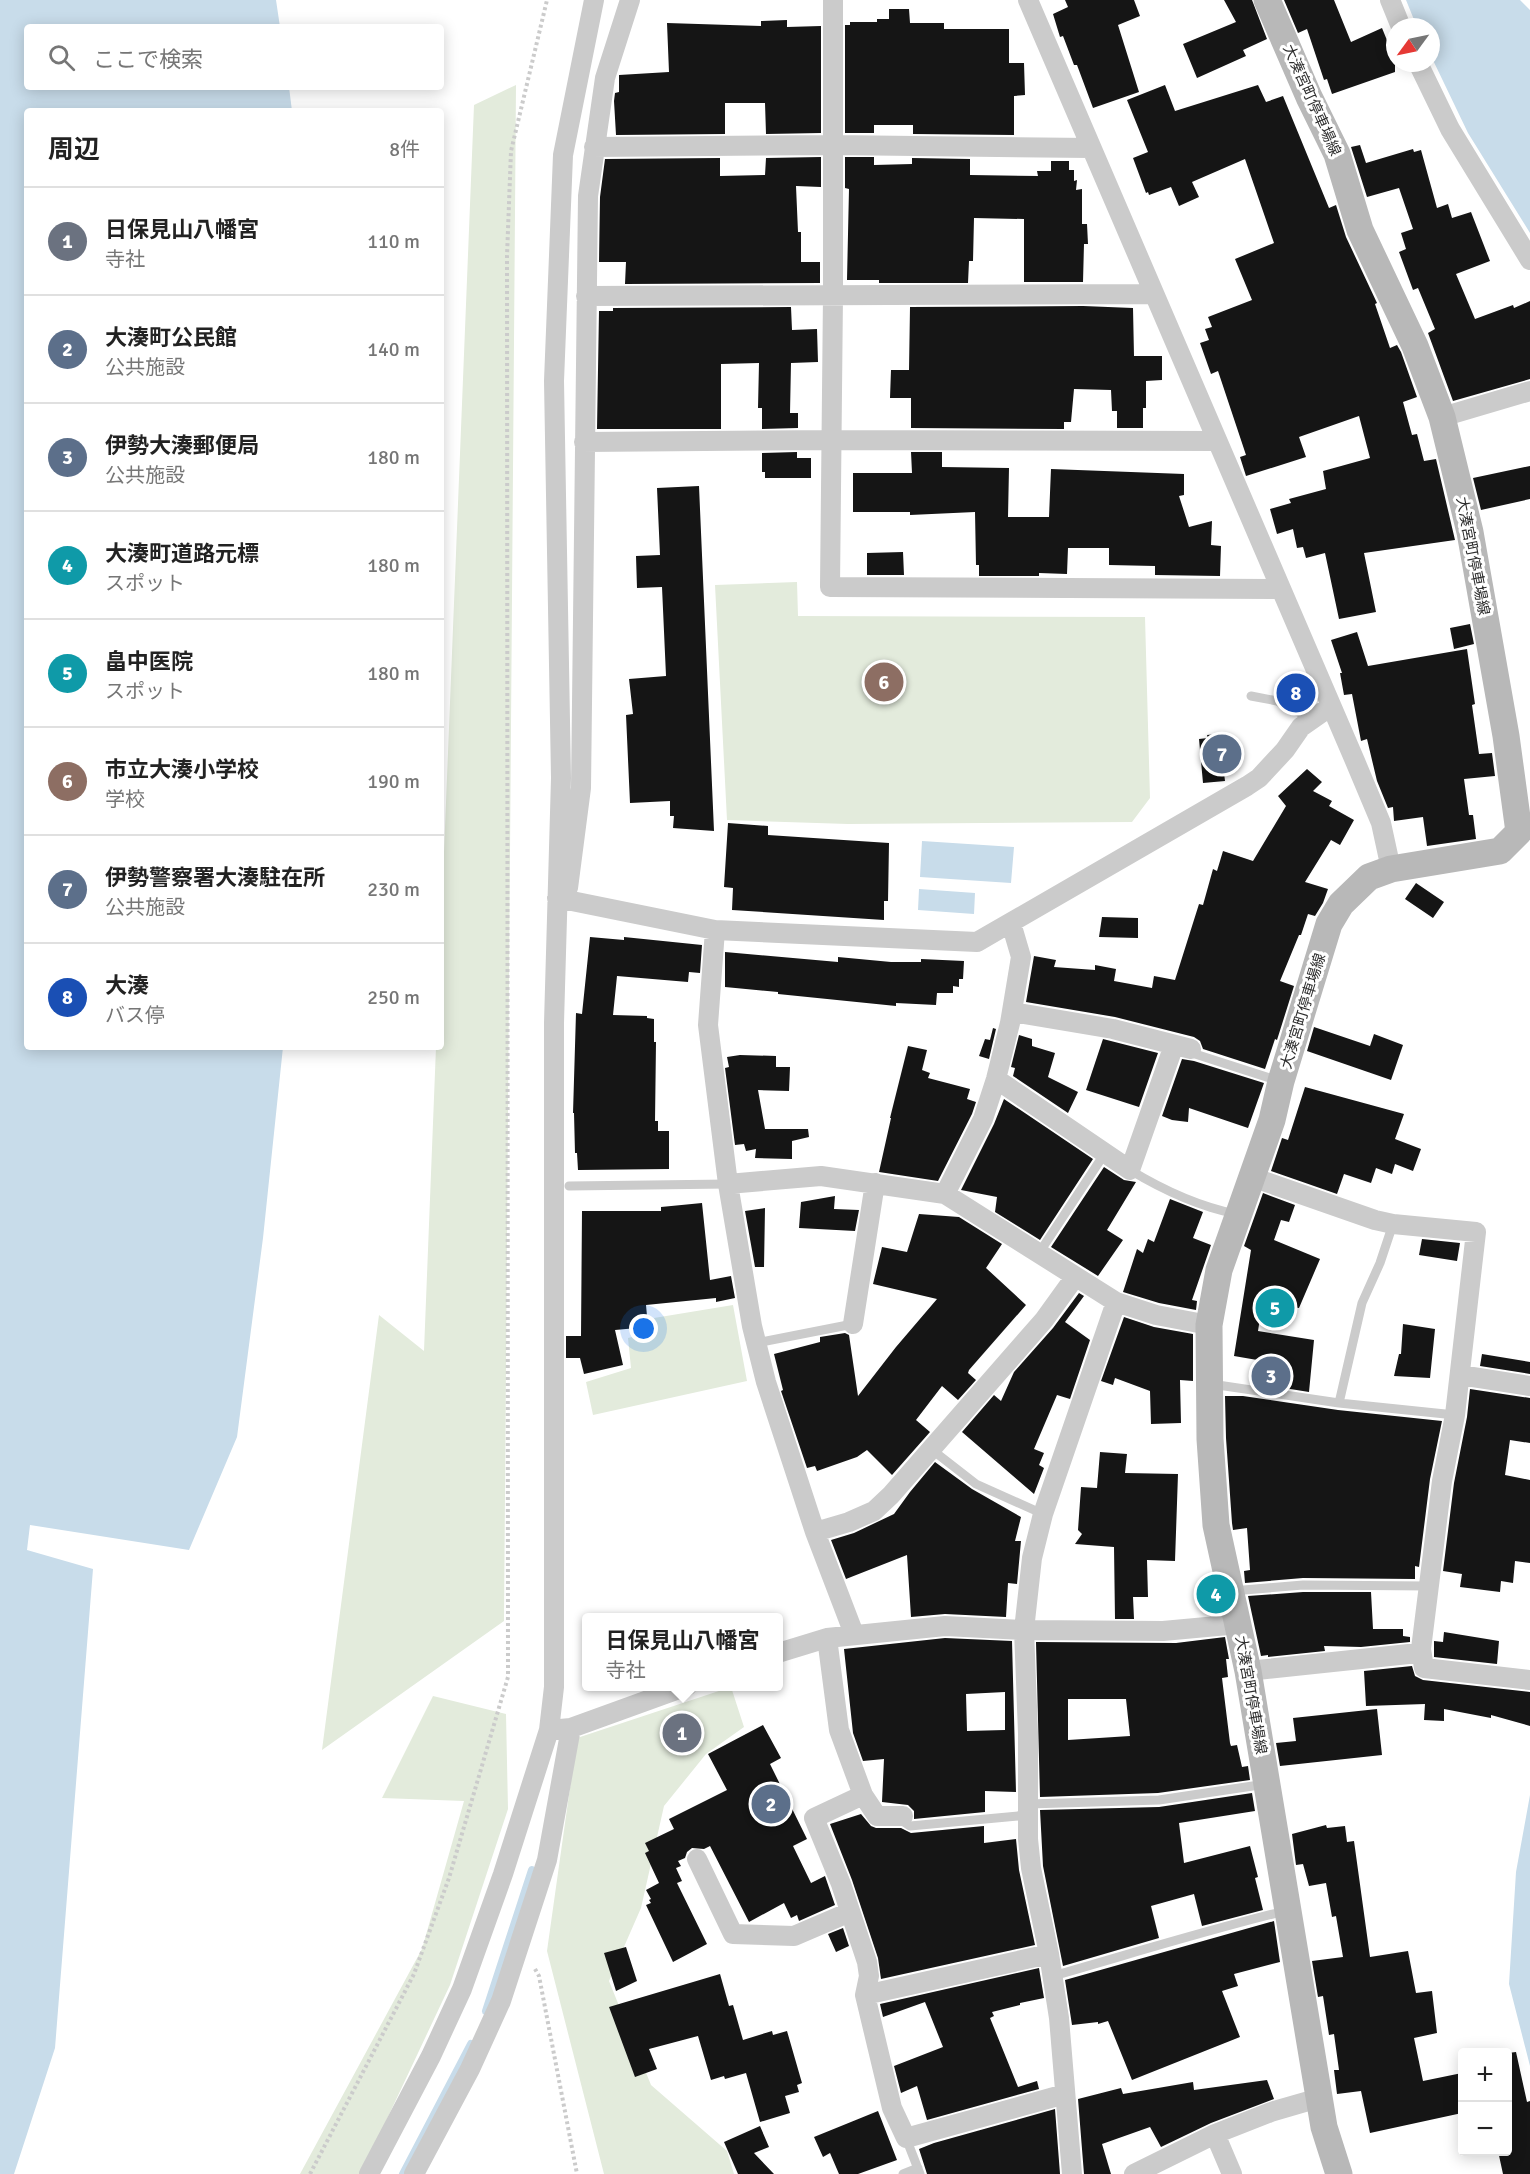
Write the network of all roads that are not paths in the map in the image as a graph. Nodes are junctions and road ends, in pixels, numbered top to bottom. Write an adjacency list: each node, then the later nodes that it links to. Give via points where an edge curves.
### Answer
1 (594, 0): 26 (street, via 563,155 554,381)
2 (630, 0): 10 (street, via 605,78)
3 (833, 0): 9 (street)
4 (1028, 0): 11 (street)
5 (1267, 0): 17 (main road, 大湊宮町停車場線, via 1336,154 1360,230 1415,346)
6 (1390, 0): 7 (street)
7 (1397, 18)
8 (1422, 72): 12 (street, via 1450,129)
9 (833, 146): 10 (street); 11 (street); 13 (street)
10 (594, 147): 15 (street, via 588,196)
11 (1091, 148): 14 (street)
12 (1530, 260)
13 (833, 294): 14 (street); 15 (street); 18 (street)
14 (1154, 294): 19 (street)
15 (586, 296): 20 (street)
16 (1530, 391): 17 (street)
17 (1442, 417): 25 (main road, 大湊宮町停車場線, via 1470,532 1519,832 1500,851)
18 (832, 440): 19 (street); 20 (street); 21 (street, via 830,587)
19 (1217, 441): 21 (street)
20 (584, 442): 26 (street, via 581,788)
21 (1281, 589): 23 (street)
22 (1251, 696): 24 (lane, via 1277,701)
23 (1331, 706): 24 (street); 25 (street, via 1381,823)
24 (1312, 719): 27 (street, via 1259,778)
25 (1391, 869): 32 (main road, 大湊宮町停車場線, via 1369,877 1341,904 1329,924)
26 (562, 899): 28 (street); 68 (street, via 554,1023 554,1688)
27 (1011, 923): 28 (street, via 977,942); 29 (street, via 1021,957)
28 (715, 930): 37 (street, via 708,1025)
29 (1012, 1012): 30 (street, via 1113,1029); 31 (street)
30 (1183, 1047): 32 (lane); 34 (street)
31 (996, 1079): 33 (street); 39 (street, via 983,1119)
32 (1281, 1081): 35 (main road, 大湊宮町停車場線)
33 (1105, 1153): 34 (street); 42 (lane)
34 (1130, 1170): 40 (lane, via 1159,1188)
35 (1252, 1177): 40 (main road, 大湊宮町停車場線); 41 (street)
36 (875, 1183): 37 (street, via 822,1176); 39 (street); 45 (street)
37 (728, 1184): 38 (lane); 47 (street)
38 (569, 1186)
39 (945, 1194): 42 (street)
40 (1239, 1215): 46 (main road, 大湊宮町停車場線, via 1219,1270)
41 (1393, 1224): 48 (street, via 1476,1232); 51 (lane, via 1362,1303)
42 (1039, 1253): 43 (street)
43 (1075, 1277): 44 (street); 53 (street, via 1044,1320)
44 (1116, 1302): 46 (street, via 1156,1316); 54 (street)
45 (853, 1324): 47 (lane)
46 (1209, 1325): 49 (main road, 大湊宮町停車場線)
47 (756, 1343): 55 (street)
48 (1460, 1375): 50 (street); 52 (street)
49 (1209, 1384): 51 (lane); 57 (main road, 大湊宮町停車場線, via 1216,1525)
50 (1530, 1386)
51 (1339, 1403): 52 (lane)
52 (1455, 1415): 56 (street)
53 (931, 1449): 54 (lane, via 976,1484); 55 (street, via 874,1511)
54 (1043, 1514): 59 (street, via 1032,1558)
55 (815, 1532): 60 (street)
56 (1428, 1587): 57 (lane, via 1303,1585); 62 (street)
57 (1231, 1591): 58 (main road, 大湊宮町停車場線)
58 (1239, 1624): 59 (street, via 1163,1631); 64 (main road, 大湊宮町停車場線)
59 (1024, 1630): 60 (street, via 945,1626); 71 (street)
60 (854, 1634): 61 (street)
61 (827, 1638): 63 (street); 70 (street, via 839,1730)
62 (1421, 1649): 64 (street, via 1418,1653); 65 (street, via 1424,1668)
63 (783, 1651)
64 (1248, 1671): 69 (main road, 大湊宮町停車場線)
65 (1530, 1680)
66 (673, 1691): 67 (street)
67 (571, 1728): 68 (street); 85 (street, via 547,1860 501,2001)
68 (549, 1730): 84 (street, via 462,1989)
69 (1266, 1784): 71 (lane, via 1159,1800); 74 (main road, 大湊宮町停車場線)
70 (863, 1795): 72 (street, via 877,1816); 75 (street, via 814,1818)
71 (1029, 1809): 72 (lane, via 910,1826); 76 (street, via 1031,1868)
72 (903, 1816)
73 (697, 1859): 75 (street, via 733,1934 794,1936)
74 (1287, 1911): 77 (lane); 80 (main road, 大湊宮町停車場線)
75 (850, 1912): 78 (street, via 867,1962)
76 (1049, 1954): 77 (street); 78 (street)
77 (1053, 1976): 79 (street)
78 (866, 1995): 82 (street, via 892,2108)
79 (1065, 2094): 82 (street); 87 (street)
80 (1319, 2098): 81 (street); 90 (main road, 大湊宮町停車場線)
81 (1215, 2134): 88 (street); 89 (street)
82 (906, 2138): 83 (lane)
83 (919, 2171): 86 (lane)
84 (369, 2174)
85 (414, 2174)
86 (903, 2174)
87 (1072, 2174)
88 (1134, 2174)
89 (1232, 2174)
90 (1339, 2174)

